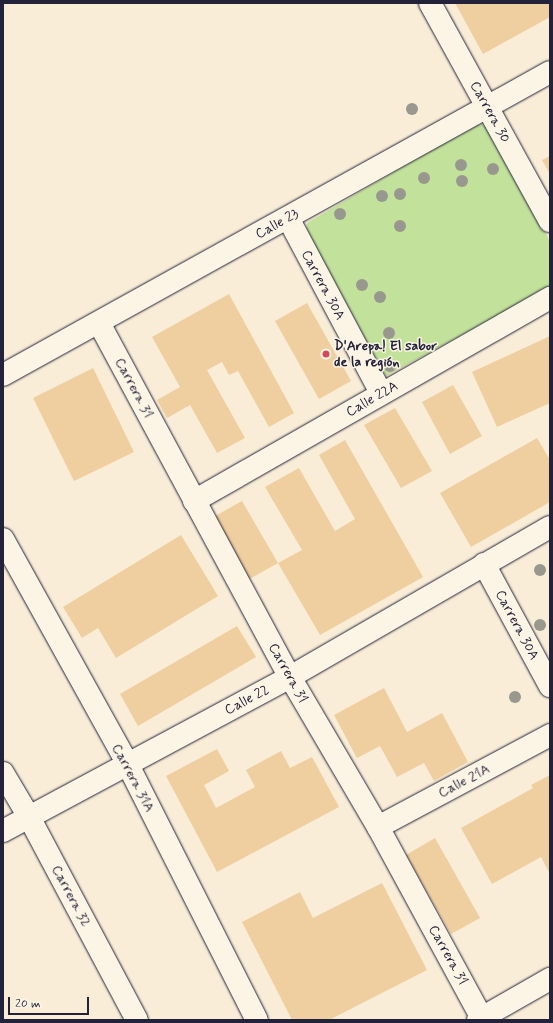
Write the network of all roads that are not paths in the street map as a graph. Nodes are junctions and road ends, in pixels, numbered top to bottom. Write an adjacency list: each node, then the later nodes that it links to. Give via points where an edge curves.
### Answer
1 (430, 3): 3 (street, Carrera 30)
2 (550, 72): 3 (street, Calle 23)
3 (486, 106): 4 (street, Calle 23); 5 (street, Carrera 30)
4 (288, 218): 7 (street, Calle 23); 9 (street, Carrera 30A)
5 (550, 221)
6 (550, 298): 9 (street, Calle 22A)
7 (99, 322): 8 (street, Calle 23); 10 (street, Carrera 31)
8 (3, 374)
9 (381, 393): 10 (street, Calle 22A)
10 (194, 501): 14 (street, Carrera 31)
11 (550, 527): 13 (street, Calle 22)
12 (3, 539): 17 (street, Carrera 31A)
13 (484, 564): 14 (street, Calle 22); 15 (street, Carrera 30A)
14 (290, 677): 17 (street, Calle 22); 20 (street, Carrera 31)
15 (550, 686)
16 (550, 735): 20 (street, Calle 21A)
17 (127, 763): 19 (street, Calle 22); 25 (street, Carrera 31A)
18 (3, 773): 19 (street, Carrera 32)
19 (29, 817): 21 (street, Calle 22); 24 (street, Carrera 32)
20 (378, 827): 23 (street, Carrera 31)
21 (3, 831)
22 (550, 979): 23 (street)
23 (481, 1019)
24 (137, 1020)
25 (257, 1020)

